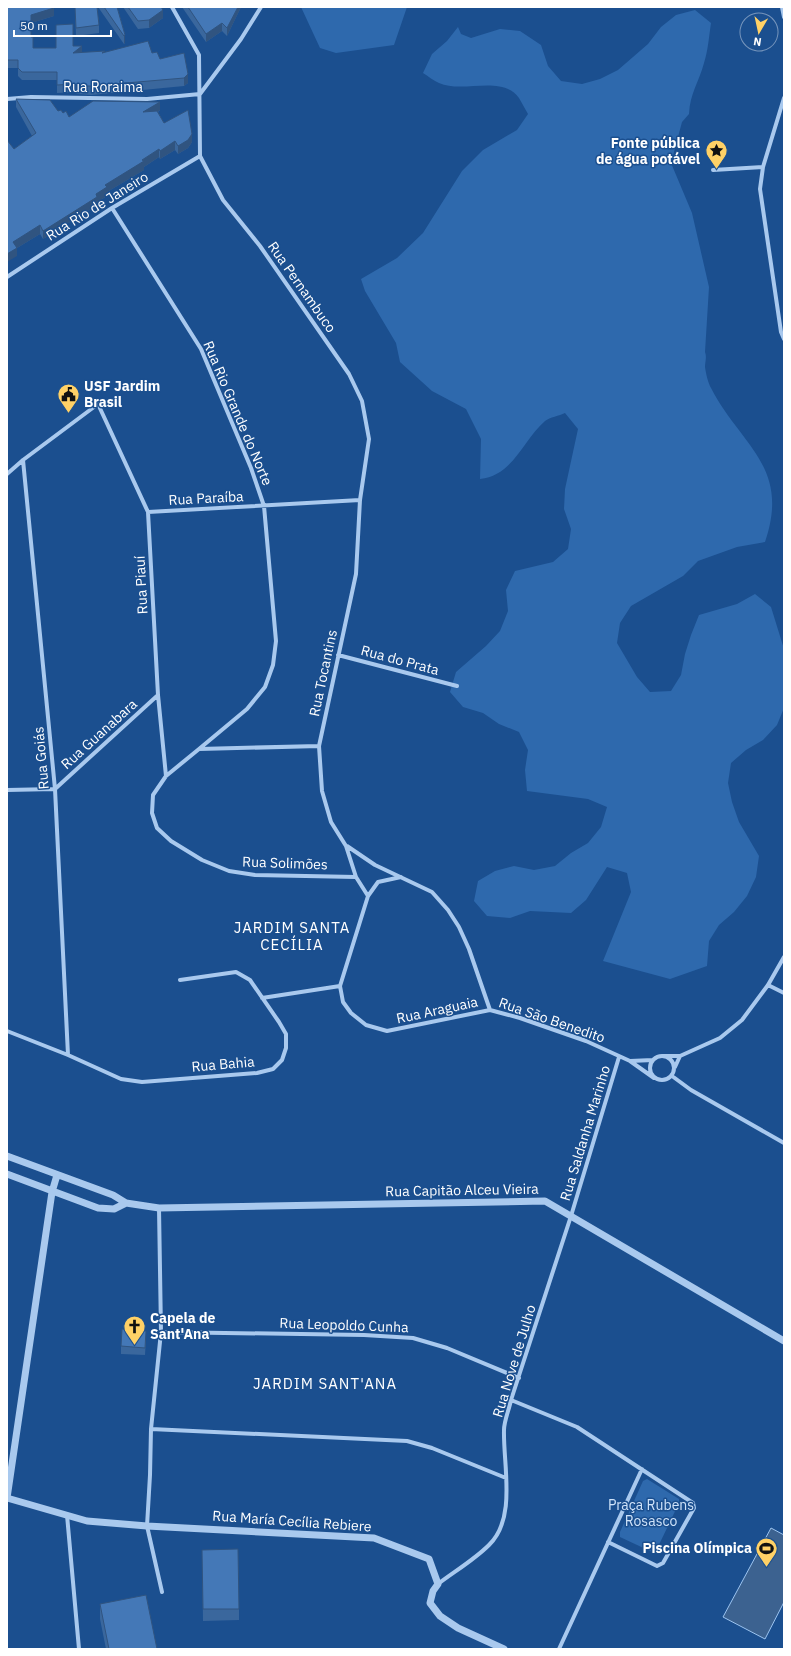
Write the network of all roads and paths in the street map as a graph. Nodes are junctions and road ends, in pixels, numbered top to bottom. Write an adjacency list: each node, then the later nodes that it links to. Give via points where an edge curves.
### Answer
1 (172, 7): 5 (street, Rua Pernambuco, via 200,55)
2 (261, 7): 5 (street)
3 (782, 7): 4 (street)
4 (784, 17)
5 (200, 94): 7 (street, Rua Roraima, via 147,99); 8 (street, Rua Pernambuco)
6 (784, 98): 9 (street)
7 (7, 99)
8 (200, 156): 11 (street, Rua Rio de Janeiro); 16 (street, Rua Pernambuco, via 223,200 260,246 349,374 362,401 369,439)
9 (763, 167): 10 (street); 13 (street, via 760,189)
10 (712, 170)
11 (112, 208): 12 (street, Rua Rio de Janeiro); 17 (street, Rua Rio Grande do Norte, via 201,349 251,468)
12 (7, 277)
13 (784, 339)
14 (23, 460): 15 (street); 18 (street, Rua Piauí, via 98,404); 25 (street, Rua Goiás)
15 (7, 474)
16 (360, 500): 17 (street, Rua Paraíba); 19 (street, Rua Tocantins, via 356,574)
17 (264, 506): 18 (street, Rua Paraíba); 23 (street, Rua Rio Grande do Norte, via 276,641 273,665 265,687 247,709)
18 (148, 512): 21 (street, Rua Piauí)
19 (338, 655): 20 (street, Rua do Prata); 22 (street, Rua Tocantins)
20 (457, 686)
21 (158, 695): 24 (street, Rua Piauí); 25 (street, Rua Guanabara)
22 (319, 746): 23 (street); 27 (street, Rua Tocantins, via 322,791 331,822)
23 (198, 749): 24 (street, Rua Solimões)
24 (166, 776): 28 (street, Rua Solimões, via 153,795 152,814 157,828 170,841 202,860 229,871 255,875)
25 (55, 789): 26 (street); 39 (street, Rua Goiás)
26 (7, 790)
27 (346, 846): 28 (street, Rua Tocantins); 29 (street, Rua Tocantins, via 375,865)
28 (356, 877): 30 (street, Rua Tocantins)
29 (401, 877): 30 (street, via 378,882); 37 (street, Rua Tocantins, via 432,892 448,910 470,949)
30 (368, 896): 34 (street)
31 (784, 957): 33 (street)
32 (180, 980): 36 (street, Rua Bahia, via 236,972 250,980)
33 (768, 985): 35 (street); 41 (street, via 742,1020 720,1038)
34 (340, 986): 36 (street); 37 (street, Rua Araguaia, via 343,1002 351,1013 366,1025 388,1031)
35 (784, 993)
36 (262, 998): 39 (street, Rua Bahia, via 286,1034 286,1048 282,1060 273,1069 257,1073 142,1082 121,1078)
37 (490, 1010): 42 (street, Rua São Benedito, via 586,1041)
38 (7, 1031): 39 (street, Rua Bahia)
39 (68, 1055)
40 (663, 1056): 41 (street); 43 (street, Rua São Benedito); 45 (street, via 671,1060)
41 (680, 1056): 45 (street)
42 (619, 1057): 44 (street, Rua São Benedito); 55 (street, Rua Saldanha Marinho)
43 (653, 1060): 44 (street, Rua São Benedito); 47 (street, via 650,1069)
44 (630, 1061): 47 (street, Rua São Benedito)
45 (675, 1067): 46 (street)
46 (672, 1076): 47 (street, via 664,1081); 48 (street, via 691,1090)
47 (654, 1078)
48 (784, 1143)
49 (7, 1156): 51 (street)
50 (7, 1174): 52 (street)
51 (57, 1175): 52 (street); 53 (street, via 113,1195)
52 (52, 1192): 53 (street, via 98,1208 114,1209); 63 (street)
53 (126, 1203): 54 (street, Rua Capitão Alceu Vieira)
54 (159, 1208): 55 (street, Rua Capitão Alceu Vieira, via 544,1201); 56 (street)
55 (571, 1216): 57 (street, Rua Capitão Alceu Vieira); 58 (street, Rua Nove de Julho)
56 (161, 1332): 58 (street, Rua Leopoldo Cunha, via 413,1338 447,1348); 60 (street)
57 (784, 1341)
58 (519, 1378): 59 (street, Rua Nove de Julho)
59 (511, 1400): 61 (street, via 576,1427); 62 (street, Rua Nove de Julho, via 504,1429)
60 (151, 1429): 62 (street, via 408,1441); 65 (street)
61 (642, 1469): 66 (street); 66 (street, via 694,1502 694,1508 663,1563 657,1566)
62 (506, 1478): 67 (street, Rua Nove de Julho, via 506,1508 501,1529 490,1545)
63 (7, 1498): 64 (street, Rua María Cecília Rebiere)
64 (67, 1515): 65 (street, Rua María Cecília Rebiere, via 87,1521); 69 (street)
65 (148, 1526): 67 (street, Rua María Cecília Rebiere, via 374,1538 429,1559); 68 (street)
66 (608, 1542): 71 (street)
67 (438, 1584): 70 (street, via 430,1602 440,1616 458,1628)
68 (162, 1592)
69 (78, 1649)
70 (504, 1649)
71 (559, 1649)

